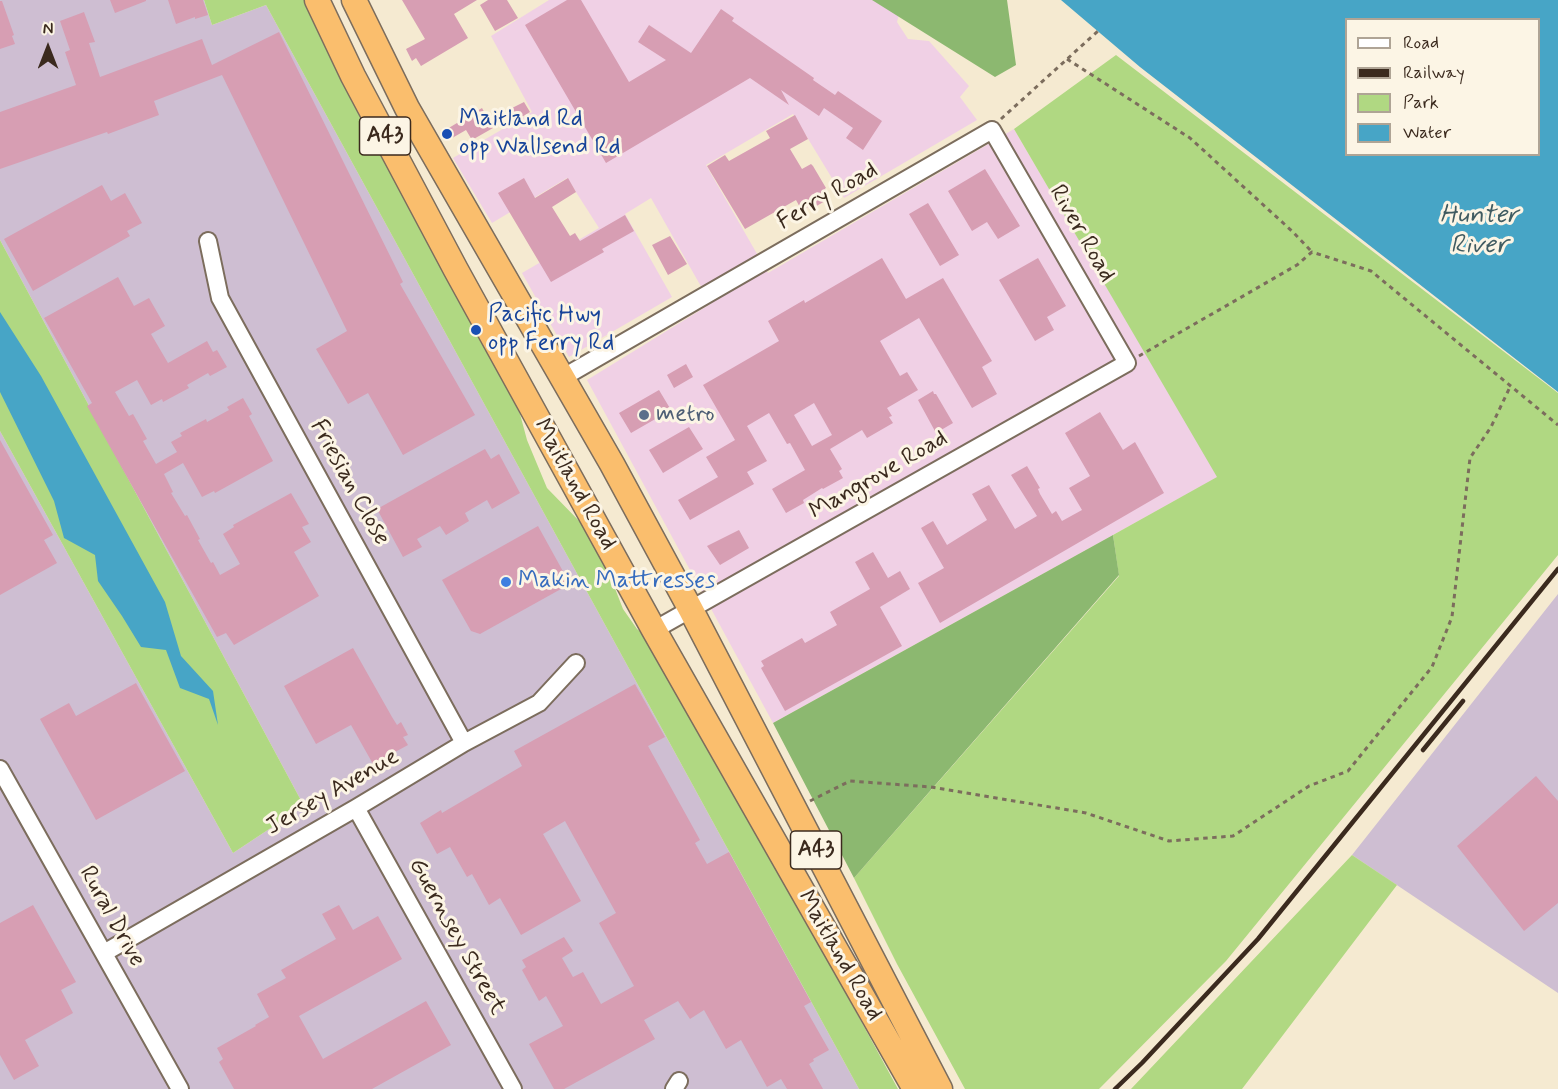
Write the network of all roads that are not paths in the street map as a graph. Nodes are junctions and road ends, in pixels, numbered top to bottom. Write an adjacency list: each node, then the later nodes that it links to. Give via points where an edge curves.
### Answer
1 (316, 0): 8 (highway, Maitland Road / A43, via 456,270)
2 (354, 0): 6 (highway, Maitland Road / A43, via 407,108)
3 (992, 130): 5 (street, River Road); 6 (street, Ferry Road)
4 (208, 241): 10 (street, Friesian Close, via 220,298)
5 (1127, 363): 7 (street, Mangrove Road)
6 (562, 378): 7 (highway, Maitland Road / A43)
7 (691, 610): 8 (street, Mangrove Road); 17 (highway, Maitland Road / A43)
8 (654, 630): 16 (highway, Maitland Road / A43)
9 (576, 663): 10 (street, Jersey Avenue, via 538,703)
10 (464, 743): 12 (street, Jersey Avenue)
11 (0, 769): 13 (street, Rural Drive)
12 (356, 808): 13 (street, Jersey Avenue); 15 (street, Guernsey Street)
13 (104, 953): 14 (street, Rural Drive)
14 (180, 1089)
15 (513, 1089)
16 (915, 1089)
17 (940, 1089)

